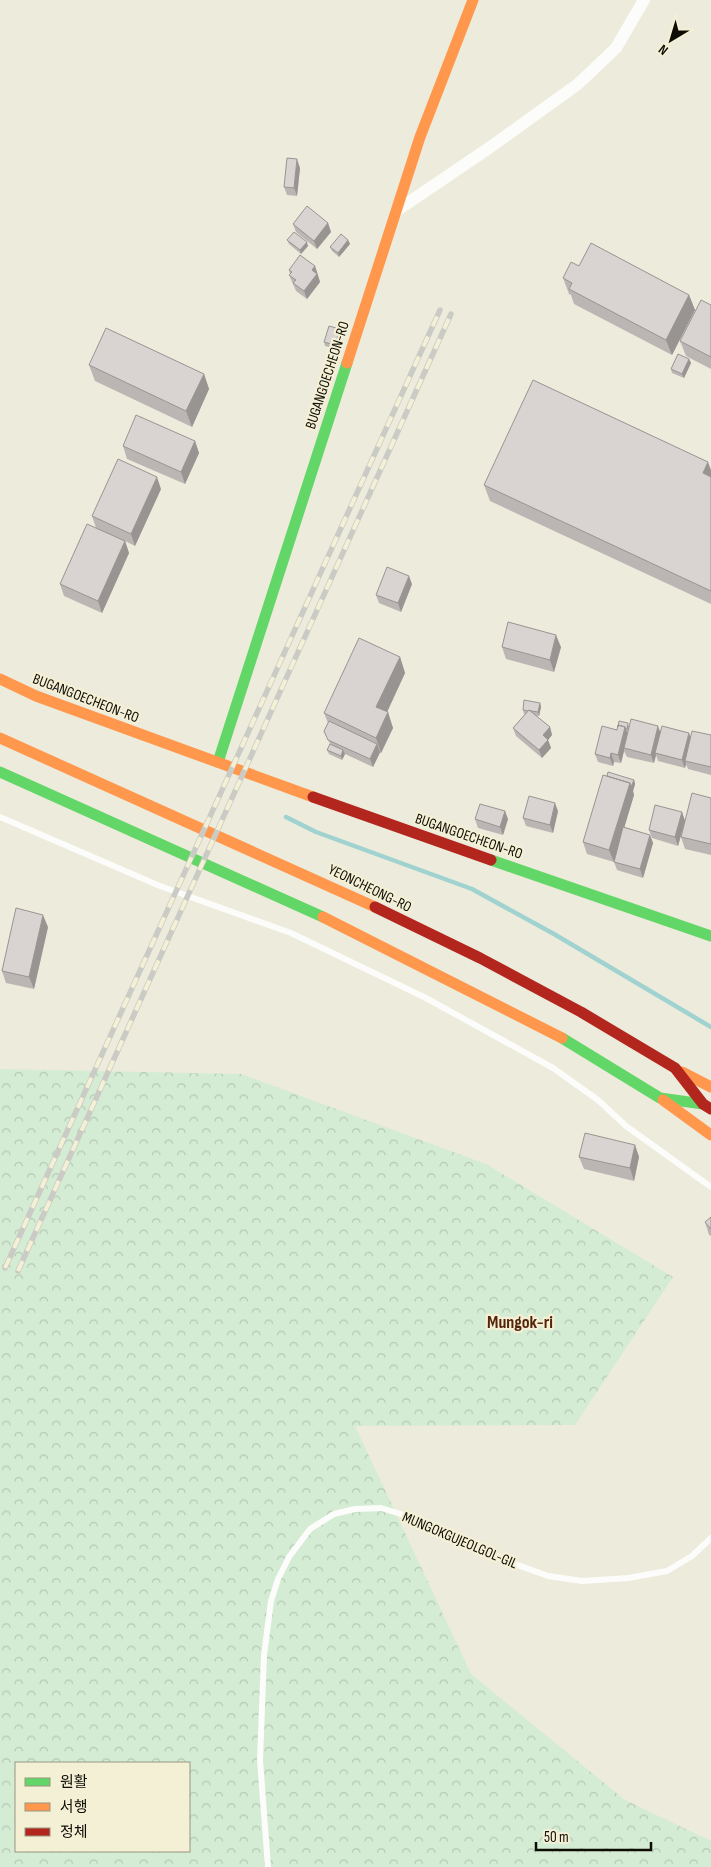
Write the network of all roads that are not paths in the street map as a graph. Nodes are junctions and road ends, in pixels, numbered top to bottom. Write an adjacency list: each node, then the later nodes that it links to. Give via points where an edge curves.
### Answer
1 (473, 0): 3 (main road, BUGANGOECHEON-RO, via 420,137)
2 (644, 0): 3 (street, via 616,48 578,84)
3 (396, 211): 6 (main road, BUGANGOECHEON-RO)
4 (0, 679): 6 (main road, BUGANGOECHEON-RO, via 36,696)
5 (0, 738): 10 (main road, YEONCHEONG-RO, via 344,891 582,1012)
6 (218, 762): 9 (main road, BUGANGOECHEON-RO)
7 (0, 772): 12 (main road, YEONCHEONG-RO, via 338,924 564,1039)
8 (0, 817): 15 (lane, via 160,886 291,933 426,998 553,1068)
9 (711, 936)
10 (675, 1068): 11 (main road); 13 (main road, YEONCHEONG-RO)
11 (711, 1087)
12 (660, 1098): 13 (main road, YEONCHEONG-RO); 14 (main road)
13 (707, 1107)
14 (711, 1135)
15 (711, 1187)
16 (711, 1538): 17 (lane, MUNGOKGUJEOLGOL-GIL, via 692,1556 667,1571 582,1581 548,1576 504,1560 427,1522 382,1508 334,1514 310,1528 278,1579 271,1601 264,1655 260,1760)
17 (268, 1867)

